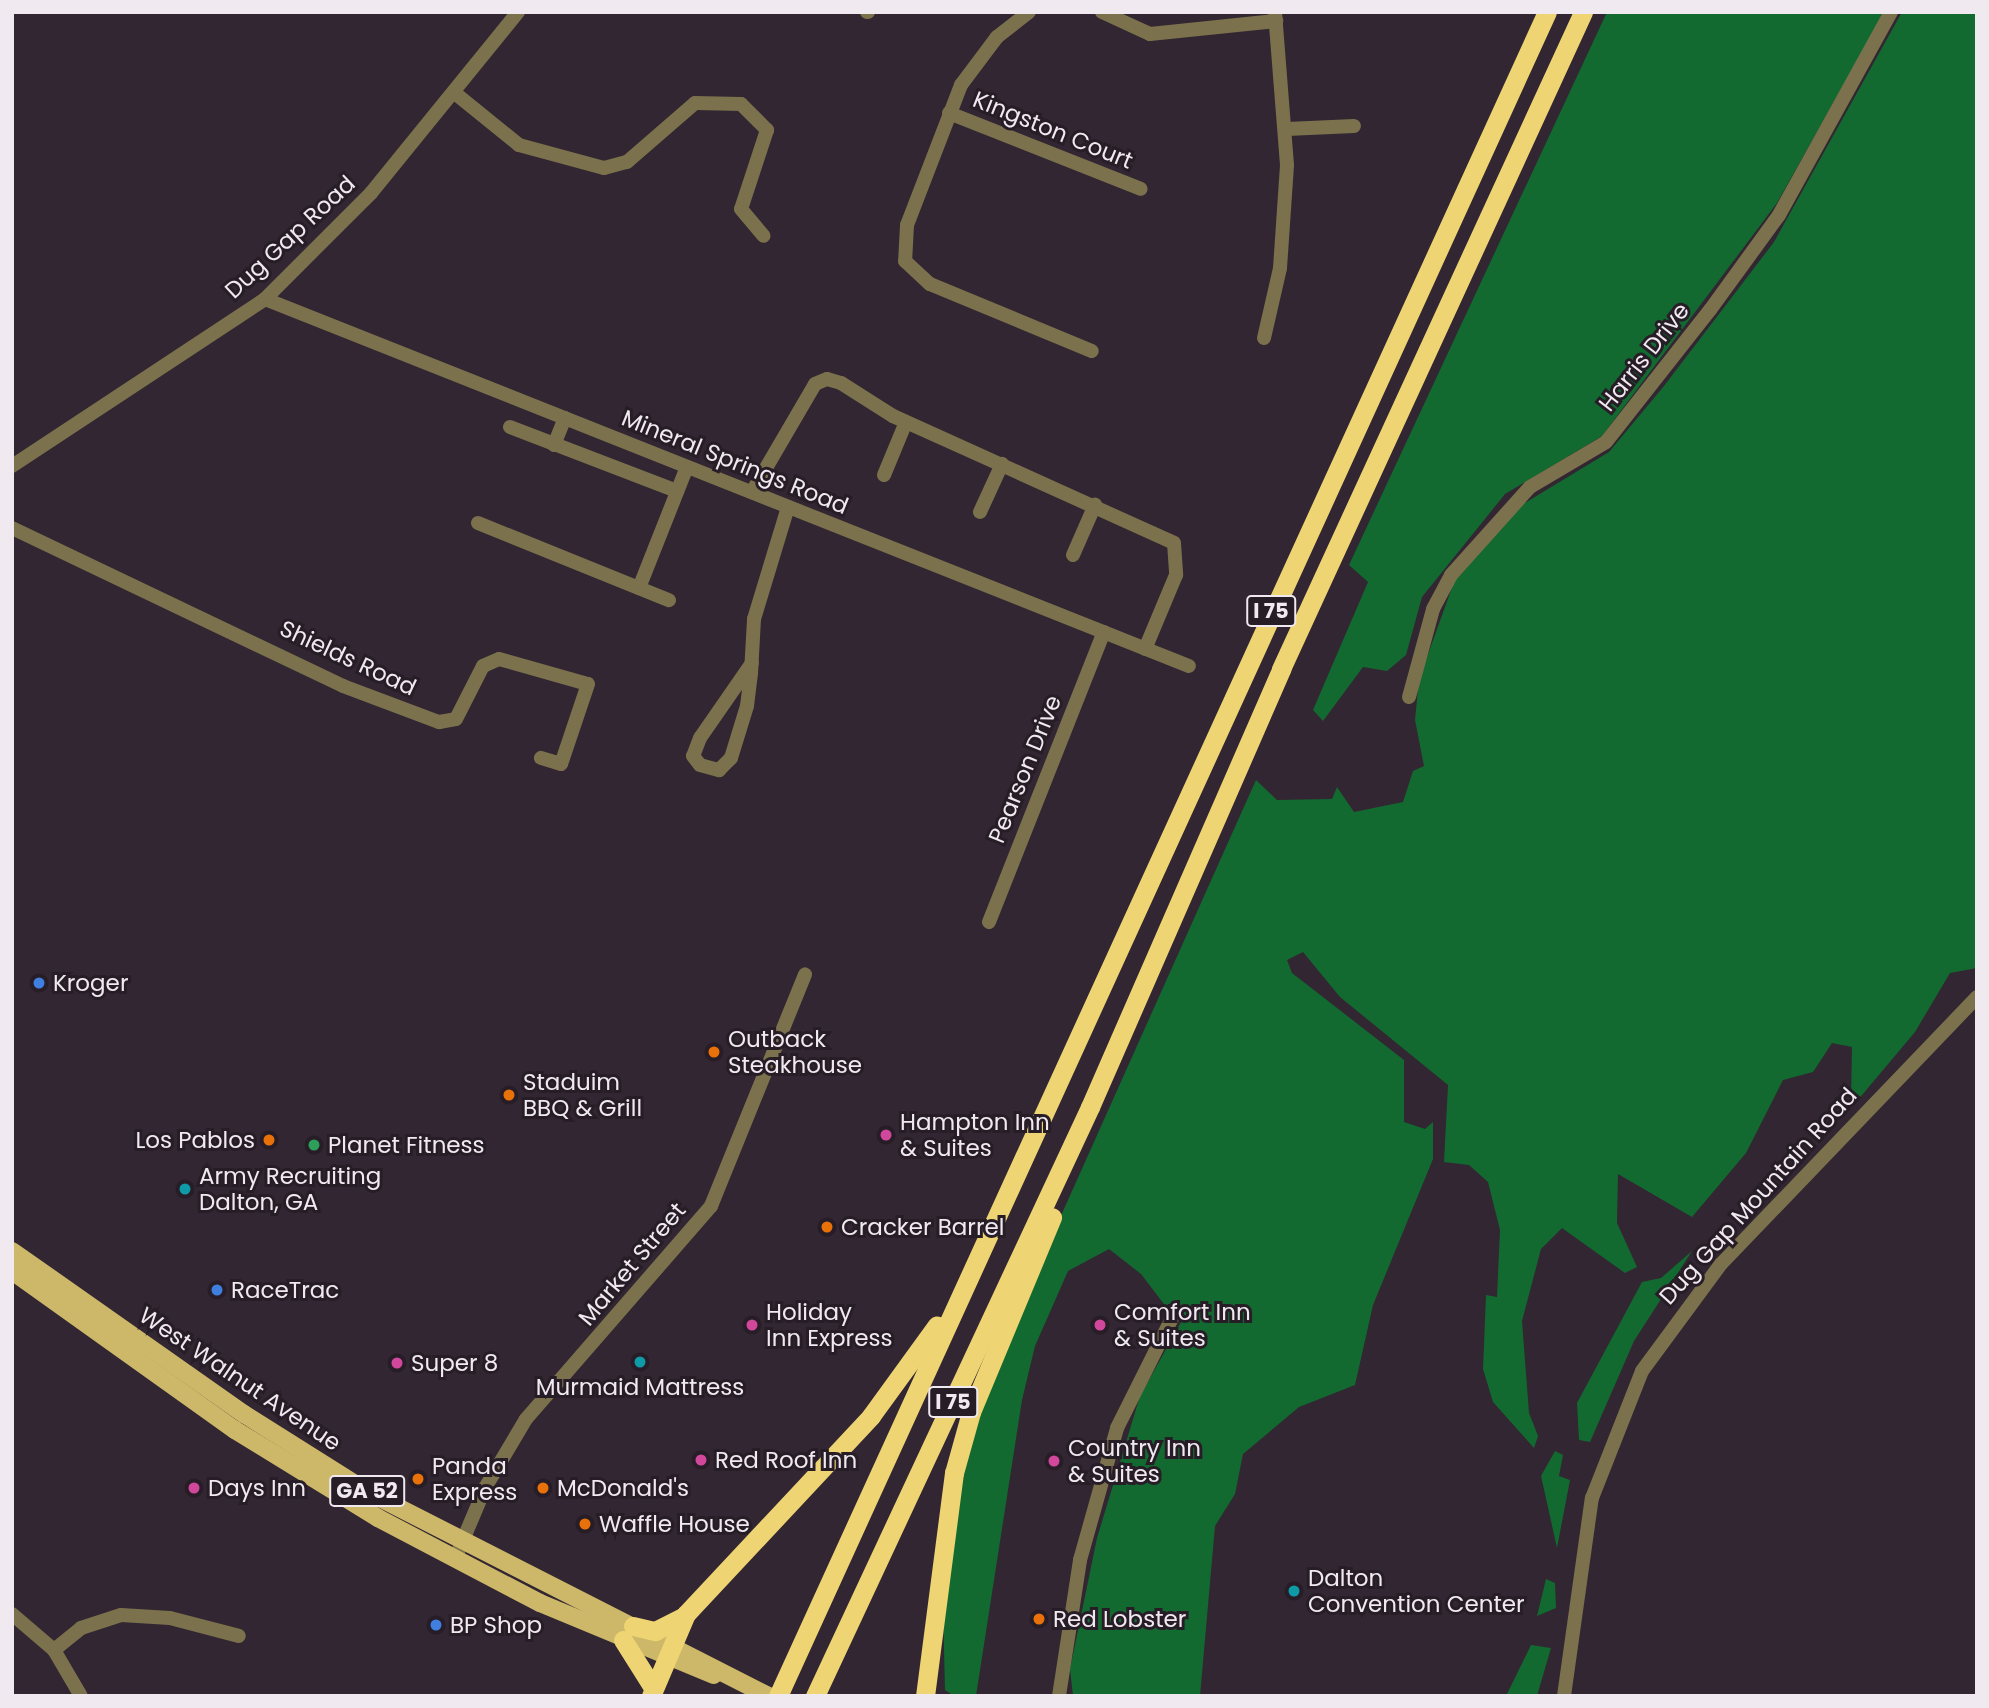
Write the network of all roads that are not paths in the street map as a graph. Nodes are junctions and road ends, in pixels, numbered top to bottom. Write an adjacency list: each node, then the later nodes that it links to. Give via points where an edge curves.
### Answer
1 (518, 12): 8 (street, Dug Gap Road)
2 (1029, 12): 9 (street, via 985,50)
3 (1102, 12): 7 (street, via 1150,34)
4 (1547, 12): 47 (highway, I 75)
5 (1583, 12): 44 (highway, I 75, via 1276,681)
6 (1891, 12): 39 (street, Harris Drive, via 1779,215 1685,342 1606,442 1530,488 1451,575 1433,609)
7 (1276, 17): 11 (street)
8 (456, 94): 13 (street, via 519,145 604,168 627,162 695,103 741,104 767,130 741,209); 14 (street, Dug Gap Road, via 371,193)
9 (949, 113): 12 (street, Kingston Court); 16 (street, via 907,225 905,261 930,284)
10 (1354, 126): 11 (street)
11 (1287, 130): 15 (street, via 1280,268)
12 (1140, 189)
13 (764, 236)
14 (265, 299): 17 (street, Mineral Springs Road); 22 (street, Dug Gap Road)
15 (1264, 338)
16 (1093, 351)
17 (565, 418): 20 (street); 23 (street, Mineral Springs Road)
18 (906, 422): 21 (street); 24 (street); 26 (street, via 841,383 820,380)
19 (510, 427): 20 (street)
20 (554, 444): 25 (street)
21 (1002, 464): 27 (street); 29 (street)
22 (12, 466)
23 (687, 467): 25 (street); 26 (street, Mineral Springs Road)
24 (884, 475)
25 (677, 491): 33 (street)
26 (752, 492): 28 (street, Mineral Springs Road)
27 (1095, 505): 32 (street); 36 (street, via 1157,533 1179,552)
28 (788, 507): 35 (street, Mineral Springs Road); 37 (street, via 754,619)
29 (980, 512)
30 (478, 523): 33 (street)
31 (12, 528): 40 (street, Shields Road, via 343,686 439,722 456,719 483,666 499,659 588,684 561,765)
32 (1073, 555)
33 (639, 588): 34 (street)
34 (669, 600)
35 (1104, 632): 36 (street, Mineral Springs Road); 41 (street, Pearson Drive)
36 (1145, 649): 38 (street, Mineral Springs Road)
37 (752, 663): 37 (street, via 731,758 719,770 700,765 693,756 700,738)
38 (1189, 666)
39 (1409, 698)
40 (541, 758)
41 (989, 922)
42 (805, 974): 50 (street, Market Street, via 711,1206 526,1419 485,1488)
43 (1977, 997): 64 (street, Dug Gap Mountain Road, via 1721,1264 1643,1371 1592,1498)
44 (1090, 1107): 61 (highway, I 75); 62 (highway, via 961,1449)
45 (12, 1251): 49 (main road, West Walnut Avenue / GA 52)
46 (12, 1271): 49 (main road, West Walnut Avenue / GA 52)
47 (964, 1292): 52 (highway, via 871,1416); 60 (highway, I 75)
48 (1173, 1316): 63 (street, via 1117,1427 1080,1560)
49 (215, 1405): 50 (main road, West Walnut Avenue / GA 52)
50 (459, 1552): 53 (main road, West Walnut Avenue / GA 52)
51 (12, 1614): 55 (street)
52 (686, 1614): 53 (highway, via 655,1631); 56 (highway)
53 (628, 1633): 56 (main road, West Walnut Avenue / GA 52); 57 (highway)
54 (239, 1636): 55 (street, via 170,1618 121,1615 81,1628)
55 (54, 1650): 58 (street)
56 (666, 1650): 57 (highway); 59 (main road, West Walnut Avenue / GA 52)
57 (651, 1691)
58 (81, 1696)
59 (768, 1696)
60 (778, 1696)
61 (815, 1696)
62 (925, 1696)
63 (1059, 1696)
64 (1564, 1696)

